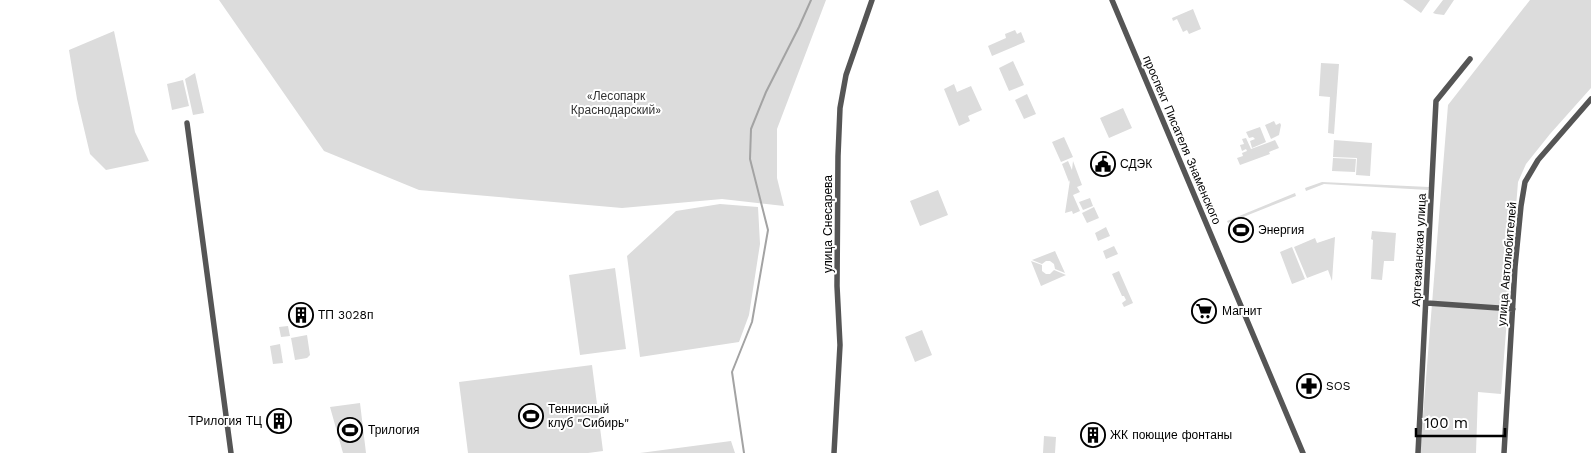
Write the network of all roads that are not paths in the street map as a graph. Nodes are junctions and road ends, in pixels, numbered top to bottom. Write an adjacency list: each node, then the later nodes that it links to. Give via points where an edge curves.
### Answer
1 (872, 0): 9 (street, улица Снесарева, via 846,75 840,108 837,251 840,345)
2 (1112, 0): 10 (street, проспект Писателя Знаменского)
3 (1470, 59): 6 (street, Артезианская улица, via 1436,101)
4 (1591, 99): 7 (street, улица Автолюбителей, via 1538,160 1525,182)
5 (187, 123): 8 (street)
6 (1427, 303): 7 (street); 11 (street, Артезианская улица)
7 (1513, 309): 12 (street, улица Автолюбителей)
8 (231, 453)
9 (834, 453)
10 (1303, 453)
11 (1418, 453)
12 (1504, 453)

